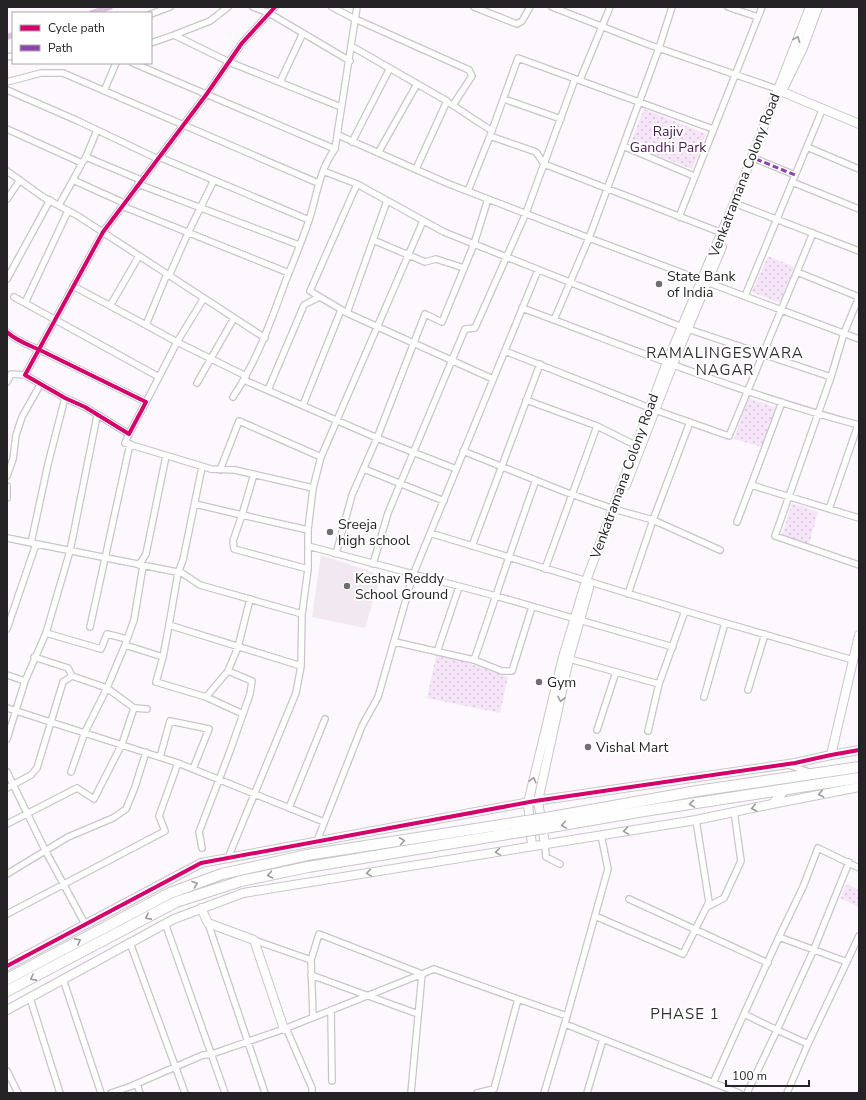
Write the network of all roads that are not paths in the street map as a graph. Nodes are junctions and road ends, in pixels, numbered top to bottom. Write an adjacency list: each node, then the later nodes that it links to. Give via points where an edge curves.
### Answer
1 (170, 7): 17 (street)
2 (228, 7): 22 (street, via 210,21)
3 (253, 7): 16 (street)
4 (275, 7): 16 (street)
5 (332, 7): 18 (street)
6 (356, 7): 18 (street)
7 (474, 7): 8 (street, via 517,24 522,21)
8 (530, 7)
9 (552, 7): 20 (street)
10 (610, 7): 20 (street)
11 (672, 7): 25 (street)
12 (728, 7): 19 (street)
13 (762, 7): 19 (street)
14 (810, 7): 37 (street, Venkatramana Colony Road, one-way to 14)
15 (818, 7): 37 (street, via 803,48)
16 (270, 13): 21 (street); 27 (street, via 242,43)
17 (152, 14)
18 (353, 18): 24 (street); 43 (street, via 469,70 472,76)
19 (758, 18): 31 (street)
20 (602, 26): 25 (street); 32 (street)
21 (302, 33): 26 (street); 34 (street)
22 (174, 35): 23 (street); 27 (street)
23 (152, 43)
24 (352, 46): 26 (street); 30 (street)
25 (659, 48): 31 (street); 42 (street)
26 (350, 61): 44 (street)
27 (230, 62): 34 (street); 39 (street)
28 (116, 64): 38 (street)
29 (135, 64): 39 (street)
30 (390, 68): 35 (street); 54 (street)
31 (736, 74): 37 (street); 50 (street)
32 (578, 80): 40 (street, via 518,58); 42 (street); 46 (street)
33 (7, 82): 38 (street, via 41,73 63,73)
34 (280, 82): 44 (street)
35 (417, 84): 41 (street); 58 (street)
36 (7, 90): 51 (street)
37 (780, 90): 45 (street); 61 (street); 84 (street, Venkatramana Colony Road)
38 (104, 91): 48 (street)
39 (206, 95): 48 (street); 57 (street)
40 (504, 99): 46 (street); 52 (street)
41 (447, 101): 43 (street); 64 (street)
42 (640, 102): 50 (street); 55 (street)
43 (453, 105): 52 (street)
44 (341, 107): 53 (street)
45 (823, 108): 47 (street); 56 (street)
46 (561, 119): 63 (street)
47 (859, 124)
48 (183, 126): 60 (street); 75 (street)
49 (7, 129): 62 (street)
50 (713, 129): 69 (street)
51 (96, 130): 59 (street); 60 (street)
52 (491, 134): 63 (street, via 536,152); 78 (street)
53 (338, 136): 54 (street); 57 (street)
54 (352, 142): 58 (street)
55 (623, 146): 69 (street); 77 (street)
56 (806, 147): 65 (street); 68 (street)
57 (335, 149): 67 (street)
58 (378, 153): 64 (street)
59 (86, 157): 62 (street); 73 (street)
60 (159, 158): 72 (street); 73 (street)
61 (756, 159): 68 (street); 84 (street)
62 (82, 164): 71 (street)
63 (544, 164): 77 (street); 89 (street)
64 (416, 169): 78 (street)
65 (859, 169)
66 (7, 171): 70 (street)
67 (323, 171): 75 (street); 76 (street)
68 (795, 175): 74 (street)
69 (694, 176): 90 (street)
70 (20, 180): 79 (street); 81 (street)
71 (73, 180): 83 (street); 85 (street)
72 (214, 180): 86 (street); 92 (street)
73 (140, 182): 83 (street); 86 (street)
74 (792, 182): 87 (street); 91 (street)
75 (318, 183): 92 (street)
76 (357, 184): 82 (street); 115 (street, via 310,291)
77 (608, 189): 90 (street); 98 (street)
78 (468, 191): 80 (street)
79 (7, 199)
80 (488, 199): 89 (street); 100 (street)
81 (50, 200): 85 (street); 111 (street)
82 (387, 201): 93 (street); 99 (street)
83 (123, 204): 94 (street); 95 (street)
84 (737, 204): 91 (street); 96 (street, Venkatramana Colony Road); 112 (street)
85 (59, 205): 88 (street)
86 (201, 208): 95 (street); 101 (street)
87 (859, 209)
88 (68, 210): 94 (street); 120 (street)
89 (526, 213): 98 (street); 105 (street)
90 (679, 217): 96 (street)
91 (777, 219): 97 (street); 116 (street)
92 (309, 220): 101 (street)
93 (423, 220): 100 (street); 103 (street)
94 (103, 232): 104 (street); 114 (street)
95 (188, 233): 109 (street); 110 (street)
96 (722, 233): 112 (street, Venkatramana Colony Road)
97 (814, 233): 102 (street); 108 (street)
98 (588, 238): 112 (street); 113 (street)
99 (373, 240): 103 (street); 125 (street)
100 (474, 244): 105 (street); 106 (street)
101 (300, 245): 109 (street)
102 (859, 251)
103 (408, 255): 106 (street, via 424,262 436,259); 130 (street)
104 (139, 256): 110 (street); 121 (street)
105 (506, 257): 107 (street); 142 (street, via 474,328 465,329)
106 (464, 268): 137 (street, via 442,322 425,314)
107 (538, 270): 113 (street); 122 (street)
108 (797, 272): 118 (street); 124 (street)
109 (289, 273): 134 (street)
110 (168, 275): 119 (street); 129 (street)
111 (7, 279)
112 (704, 282): 116 (street); 131 (street, Venkatramana Colony Road)
113 (570, 283): 128 (street); 131 (street)
114 (73, 286): 121 (street); 127 (street)
115 (319, 296): 123 (street); 154 (street, via 304,305)
116 (745, 296): 124 (street)
117 (14, 297): 120 (street)
118 (859, 297): 133 (street)
119 (204, 298): 126 (street); 136 (street)
120 (25, 303): 127 (street)
121 (110, 306): 129 (street)
122 (522, 308): 128 (street); 139 (street)
123 (342, 310): 125 (street); 161 (street)
124 (782, 310): 133 (street); 140 (street)
125 (347, 313): 130 (street)
126 (234, 318): 134 (street); 141 (street)
127 (54, 319): 138 (street); 147 (street)
128 (554, 320): 143 (street)
129 (146, 325): 136 (street)
130 (377, 327): 137 (street); 165 (street)
131 (685, 328): 140 (street); 143 (street, Venkatramana Colony Road)
132 (7, 332): 138 (street)
133 (844, 333): 135 (street); 148 (street)
134 (265, 338): 149 (street)
135 (859, 339)
136 (177, 342): 141 (street); 147 (street)
137 (413, 344): 142 (street); 170 (street)
138 (38, 349): 146 (street); 159 (street)
139 (505, 351): 144 (street); 150 (street)
140 (764, 353): 148 (street); 155 (street)
141 (211, 358): 149 (street); 152 (street)
142 (451, 360): 150 (street); 174 (street)
143 (670, 363): 155 (street); 162 (street, Venkatramana Colony Road)
144 (540, 364): 158 (street); 162 (street)
145 (9, 373): 146 (street); 151 (street)
146 (25, 375): 153 (street)
147 (159, 377): 159 (street)
148 (831, 377): 163 (street)
149 (245, 378): 154 (street); 156 (street)
150 (493, 379): 173 (street)
151 (7, 382)
152 (197, 383)
153 (40, 385): 157 (street); 183 (street, via 22,417)
154 (268, 390): 161 (street)
155 (748, 391): 160 (street); 166 (street, via 730,436)
156 (233, 397)
157 (66, 398): 164 (street); 203 (street, via 48,464)
158 (526, 400): 168 (street); 177 (street)
159 (146, 402): 169 (street)
160 (782, 402): 163 (street); 186 (street)
161 (302, 405): 165 (street)
162 (652, 408): 166 (street); 172 (street, Venkatramana Colony Road); 194 (street)
163 (818, 414): 167 (street); 190 (street)
164 (97, 416): 169 (street); 207 (street)
165 (337, 420): 170 (street); 176 (street)
166 (690, 422): 198 (street)
167 (859, 425): 195 (street)
168 (597, 426): 172 (street); 189 (street)
169 (129, 434): 171 (street, via 125,443)
170 (378, 438): 174 (street); 181 (street)
171 (130, 444): 175 (street); 210 (street)
172 (635, 445): 194 (street, Venkatramana Colony Road)
173 (463, 451): 177 (street); 179 (street)
174 (414, 453): 179 (street); 185 (street)
175 (166, 456): 178 (street); 212 (street, via 146,554)
176 (321, 457): 180 (street, via 239,421); 188 (street)
177 (501, 466): 184 (street); 205 (street)
178 (202, 467): 180 (street); 193 (street)
179 (456, 469): 192 (street)
180 (220, 470): 182 (street)
181 (364, 470): 185 (street); 208 (street, via 352,495)
182 (254, 474): 188 (street); 196 (street)
183 (7, 476)
184 (536, 480): 189 (street); 209 (street)
185 (401, 483): 192 (street); 211 (street, via 388,513)
186 (751, 485): 190 (street); 199 (street)
187 (7, 486): 191 (street)
188 (313, 488): 200 (street)
189 (571, 494): 194 (street); 215 (street)
190 (788, 496): 195 (street); 213 (street, via 775,536)
191 (7, 498)
192 (444, 501): 201 (street)
193 (195, 504): 196 (street); 216 (street)
194 (614, 509): 198 (street); 218 (street, Venkatramana Colony Road)
195 (829, 509): 197 (street)
196 (242, 514): 200 (street); 214 (street, via 233,540 234,549)
197 (859, 518)
198 (653, 520): 206 (street); 220 (street)
199 (737, 522)
200 (308, 530): 204 (street)
201 (430, 533): 205 (street); 217 (street)
202 (7, 538): 203 (street)
203 (33, 544): 207 (street); 230 (street)
204 (308, 546): 208 (street); 214 (street)
205 (472, 546): 209 (street)
206 (720, 550)
207 (70, 551): 210 (street); 231 (street)
208 (336, 554): 211 (street)
209 (508, 556): 215 (street); 221 (street)
210 (105, 558): 212 (street); 229 (street)
211 (373, 564): 217 (street)
212 (141, 565): 216 (street); 234 (street, via 134,620)
213 (859, 565)
214 (308, 569): 225 (street)
215 (545, 569): 218 (street)
216 (178, 573): 222 (street, via 200,585); 228 (street)
217 (413, 575): 219 (street); 235 (street)
218 (589, 582): 220 (street); 226 (street, Venkatramana Colony Road)
219 (459, 587): 221 (street); 238 (street)
220 (628, 594): 224 (street)
221 (496, 596): 223 (street); 242 (street)
222 (250, 599): 225 (street); 236 (street)
223 (532, 607): 226 (street); 242 (street, via 512,671 502,671)
224 (685, 611): 227 (street); 237 (street)
225 (302, 614): 244 (street)
226 (577, 620): 237 (street); 241 (street, Venkatramana Colony Road)
227 (725, 623): 232 (street); 254 (street)
228 (169, 625): 236 (street); 240 (street)
229 (90, 627)
230 (7, 629)
231 (46, 633): 234 (street, via 101,649 107,634); 239 (street)
232 (764, 634): 243 (street); 252 (street)
233 (859, 635): 243 (street)
234 (126, 642): 240 (street); 251 (street)
235 (395, 642): 238 (street); 292 (street, via 378,697 362,726)
236 (238, 647): 244 (street); 245 (street)
237 (672, 647): 250 (street)
238 (437, 652): 242 (street)
239 (34, 656): 248 (street, via 68,668); 249 (street)
240 (163, 657): 253 (street, via 156,682)
241 (566, 658): 246 (street); 285 (street, one-way to 285); 286 (street, Venkatramana Colony Road, one-way to 241)
242 (474, 660)
243 (853, 660): 269 (street)
244 (301, 666): 284 (street, via 296,693)
245 (228, 671): 253 (street); 259 (street, via 252,681)
246 (616, 672): 250 (street); 262 (street)
247 (7, 674): 249 (street)
248 (72, 676): 251 (street); 261 (street, via 63,682)
249 (25, 681): 258 (street)
250 (659, 684): 263 (street)
251 (106, 688): 256 (street); 264 (street)
252 (748, 690)
253 (206, 697): 259 (street)
254 (704, 697)
255 (7, 708): 258 (street)
256 (134, 708): 257 (street); 266 (street)
257 (147, 709)
258 (17, 711): 261 (street); 265 (street)
259 (243, 714): 278 (street)
260 (325, 720): 288 (street)
261 (52, 723): 264 (street); 280 (street, via 37,768 31,775)
262 (597, 730)
263 (648, 731)
264 (85, 732): 266 (street); 276 (street)
265 (7, 739)
266 (122, 744): 268 (street); 290 (street, via 94,799 78,788)
267 (859, 750): 269 (street)
268 (146, 752): 270 (street); 301 (street, via 126,809 113,818)
269 (831, 754): 272 (street)
270 (160, 757): 271 (street); 274 (street, via 170,721 209,729)
271 (178, 764): 274 (street); 307 (street, via 159,816 165,831)
272 (787, 765): 277 (street); 285 (street)
273 (859, 767): 277 (highway)
274 (194, 769): 278 (street)
275 (7, 772): 280 (street)
276 (71, 772)
277 (814, 774): 293 (highway, via 697,791)
278 (219, 778): 284 (street); 300 (street, via 199,832)
279 (859, 778): 283 (highway)
280 (13, 785): 282 (street); 290 (street)
281 (859, 787): 287 (street, one-way to 287)
282 (7, 788)
283 (786, 789): 287 (street); 293 (highway, one-way to 293)
284 (254, 793): 288 (street); 302 (street)
285 (538, 801): 286 (street); 298 (street)
286 (528, 803): 297 (street); 299 (street, Venkatramana Colony Road)
287 (772, 804): 289 (street, one-way to 289)
288 (289, 808): 292 (street)
289 (734, 811): 291 (street); 309 (street, via 741,861 724,898)
290 (27, 813): 294 (street); 301 (street)
291 (696, 820): 296 (street, one-way to 296); 309 (street, via 709,902)
292 (324, 822): 297 (street)
293 (545, 823): 295 (highway, bridge)
294 (7, 824)
295 (526, 826): 328 (highway, one-way to 295, via 170,893 222,874 308,855); 330 (highway, one-way to 330, via 241,881 176,902)
296 (601, 835): 298 (street); 312 (street, via 608,869)
297 (317, 841): 302 (street)
298 (545, 844): 299 (street); 304 (street, via 546,857)
299 (532, 846): 310 (street, one-way to 310, via 243,893)
300 (202, 848)
301 (45, 850): 306 (street); 307 (street)
302 (228, 858): 314 (street, via 200,863)
303 (849, 862): 305 (street); 318 (street, via 818,848); 321 (street)
304 (560, 864)
305 (859, 868)
306 (7, 874)
307 (63, 884): 311 (street); 314 (street)
308 (629, 899): 316 (street)
309 (707, 907): 316 (street)
310 (201, 908): 313 (street); 315 (street)
311 (7, 914)
312 (595, 916): 316 (street, via 683,954); 338 (street)
313 (165, 923): 320 (street); 346 (street)
314 (85, 924): 325 (street)
315 (208, 924): 319 (street); 344 (street)
316 (695, 931): 324 (street)
317 (859, 936): 323 (street)
318 (779, 937): 321 (street); 324 (street)
319 (254, 940): 322 (street); 341 (street)
320 (130, 943): 329 (street); 347 (street)
321 (814, 949): 323 (street); 342 (street)
322 (311, 960): 326 (street, via 319,934); 327 (street)
323 (847, 962): 345 (street)
324 (768, 963): 337 (street)
325 (7, 966)
326 (422, 974): 331 (street); 333 (street, via 434,969); 336 (street)
327 (311, 975): 331 (street); 339 (street)
328 (7, 979)
329 (63, 979): 332 (street); 356 (street)
330 (7, 991)
331 (366, 996): 335 (street); 336 (street)
332 (30, 998): 334 (street); 355 (street)
333 (518, 999): 338 (street); 352 (street)
334 (7, 1010)
335 (331, 1010): 339 (street); 349 (street)
336 (418, 1014): 363 (street)
337 (744, 1014): 342 (street); 350 (street)
338 (567, 1016): 340 (street)
339 (313, 1017): 341 (street)
340 (565, 1024): 343 (street); 365 (street)
341 (285, 1028): 344 (street); 362 (street)
342 (776, 1030): 345 (street); 368 (street)
343 (603, 1039): 350 (street); 366 (street)
344 (247, 1041): 346 (street); 361 (street)
345 (808, 1044): 369 (street)
346 (212, 1054): 347 (street); 360 (street)
347 (174, 1067): 351 (street); 359 (street)
348 (7, 1070): 354 (street)
349 (332, 1081)
350 (713, 1083): 353 (street)
351 (137, 1084): 357 (street); 358 (street)
352 (493, 1091): 364 (street)
353 (727, 1091): 367 (street)
354 (18, 1093)
355 (60, 1093)
356 (101, 1093)
357 (110, 1093)
358 (140, 1093)
359 (185, 1093)
360 (225, 1093)
361 (265, 1093)
362 (312, 1093)
363 (411, 1093)
364 (477, 1093)
365 (544, 1093)
366 (587, 1093)
367 (739, 1093)
368 (747, 1093)
369 (786, 1093)

